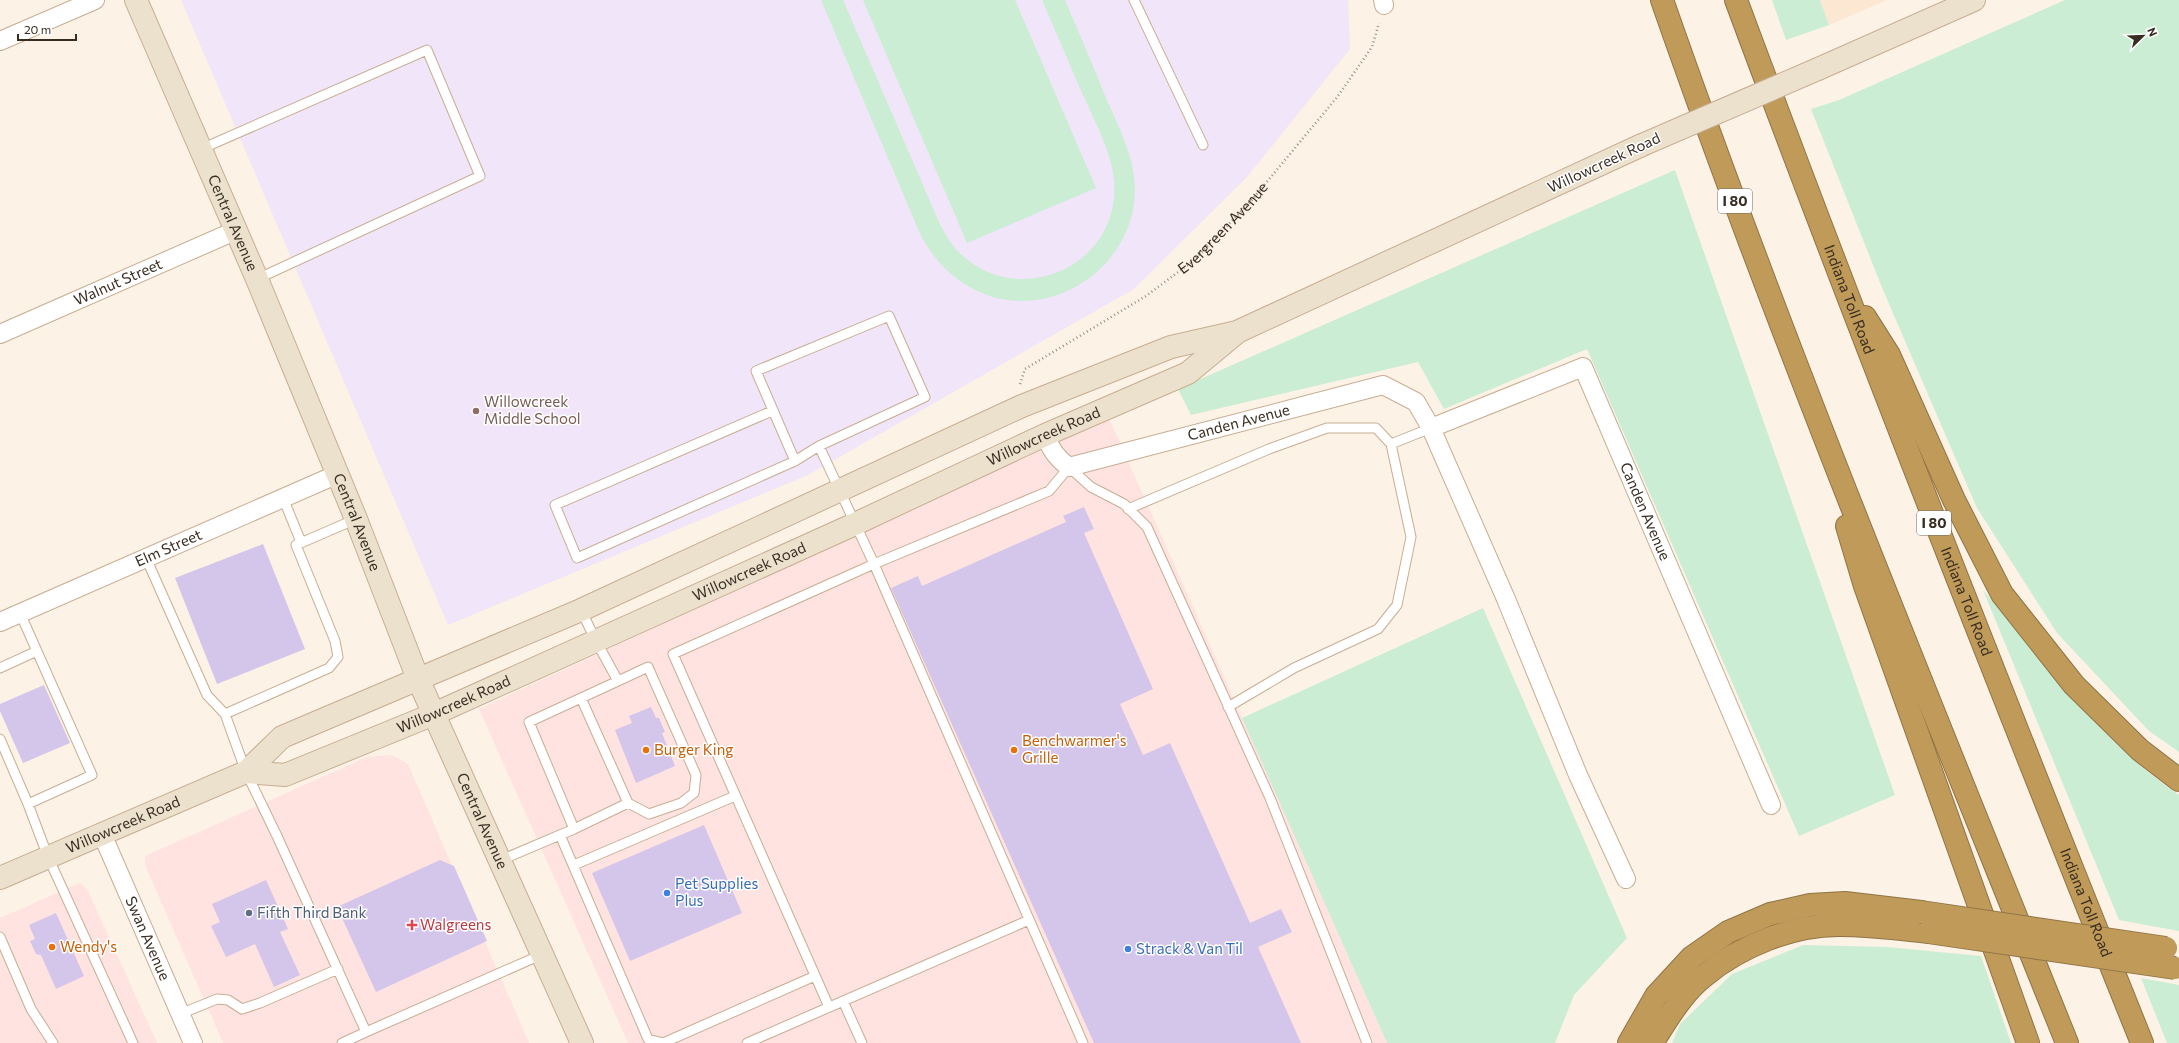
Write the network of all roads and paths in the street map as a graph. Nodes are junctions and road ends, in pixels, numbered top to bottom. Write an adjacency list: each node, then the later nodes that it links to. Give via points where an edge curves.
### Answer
1 (95, 0): 8 (street)
2 (136, 0): 10 (main road, Central Avenue)
3 (1134, 0): 9 (lane)
4 (1662, 0): 16 (highway, I 80, via 1721,164)
5 (1736, 0): 12 (highway, Indiana Toll Road / I 80)
6 (1974, 0): 14 (main road, Willowcreek Road, bridge, via 1642,145)
7 (1386, 2): 17 (path, Evergreen Avenue, via 1372,47 1338,96 1251,201 1193,261 1146,296 1025,369 1018,392)
8 (0, 41)
9 (1203, 145)
10 (201, 149): 11 (main road, Central Avenue); 13 (lane, via 427,50 480,176)
11 (237, 230): 13 (main road, Central Avenue); 15 (street, Walnut Street)
12 (1837, 273): 48 (highway, via 1889,355 1954,500 2002,594 2074,686 2140,750); 84 (highway, Indiana Toll Road / I 80, via 1957,582)
13 (257, 279): 25 (main road, Central Avenue)
14 (1237, 332): 17 (main road, Willowcreek Road, via 1171,347); 20 (main road, Willowcreek Road, via 1188,373)
15 (0, 334)
16 (1812, 402): 82 (highway, via 1865,586); 83 (highway, I 80)
17 (1022, 406): 26 (main road, Willowcreek Road)
18 (772, 411): 22 (lane, via 756,371 889,316 925,396); 23 (lane); 23 (lane, via 555,505 577,558)
19 (1431, 428): 21 (lane); 24 (street, Canden Avenue, via 1416,402 1383,385); 52 (street, Canden Avenue, via 1583,368); 60 (street, Canden Avenue, via 1506,598 1578,775)
20 (1045, 435): 24 (street, via 1058,460); 30 (main road, Willowcreek Road)
21 (1391, 444): 28 (lane, via 1376,428 1327,428 1269,449); 43 (lane, via 1411,537 1397,605 1378,629 1294,668)
22 (819, 446): 23 (lane); 26 (lane)
23 (795, 461)
24 (1069, 467): 28 (lane, via 1091,487); 33 (lane, via 1049,491)
25 (338, 474): 27 (street, Elm Street); 29 (main road, Central Avenue)
26 (840, 491): 30 (lane); 34 (main road, Willowcreek Road)
27 (283, 498): 31 (lane); 32 (street, Elm Street)
28 (1128, 508): 43 (lane, via 1147,527)
29 (356, 519): 31 (lane); 40 (main road, Central Avenue)
30 (855, 524): 33 (lane); 37 (main road, Willowcreek Road)
31 (301, 542): 44 (lane, via 296,545 335,641 338,657 329,668)
32 (146, 558): 35 (street, Elm Street); 44 (lane, via 207,695)
33 (874, 564): 49 (lane, via 673,654); 61 (lane)
34 (581, 610): 37 (lane); 40 (main road, Willowcreek Road)
35 (20, 613): 36 (street, Elm Street); 38 (lane)
36 (0, 622)
37 (596, 641): 41 (lane); 45 (main road, Willowcreek Road)
38 (37, 651): 39 (lane); 50 (lane, via 92,774)
39 (0, 668)
40 (418, 679): 45 (main road, Central Avenue); 47 (main road, Willowcreek Road, via 282,737)
41 (618, 681): 42 (lane); 51 (lane, via 648,667 696,775 694,793 664,811 649,814)
42 (581, 698): 51 (lane); 53 (lane, via 529,722)
43 (1228, 707): 79 (lane, via 1270,798)
44 (225, 714): 47 (lane)
45 (434, 714): 47 (main road, Willowcreek Road, via 285,775); 57 (main road, Central Avenue)
46 (0, 739): 50 (lane)
47 (246, 772): 54 (main road, Willowcreek Road); 65 (lane)
48 (2179, 780)
49 (735, 796): 58 (lane); 66 (lane)
50 (28, 804): 56 (lane)
51 (628, 804): 53 (lane)
52 (1771, 805)
53 (574, 829): 55 (lane)
54 (102, 834): 56 (main road, Willowcreek Road); 69 (street, Swan Avenue)
55 (560, 835): 57 (lane); 58 (lane)
56 (48, 857): 59 (main road, Willowcreek Road); 72 (lane)
57 (501, 860): 63 (main road, Central Avenue)
58 (574, 865): 66 (lane, via 648,1039 663,1043)
59 (0, 878)
60 (1626, 879)
61 (1029, 920): 67 (lane); 78 (lane)
62 (0, 937): 71 (lane, via 31,1009)
63 (543, 954): 70 (lane); 75 (main road, Central Avenue)
64 (2175, 959): 80 (highway, bridge, via 1921,912 1845,903 1810,905 1770,914 1728,932 1692,957 1656,996); 81 (highway, bridge, via 1928,932 1840,925 1811,928 1772,937 1736,953 1703,976 1674,1009)
65 (338, 969): 69 (lane, via 242,1009 228,1000 217,999); 70 (lane)
66 (815, 976): 68 (lane)
67 (843, 1001): 68 (lane); 77 (lane)
68 (829, 1007): 76 (lane)
69 (180, 1014): 73 (street, Swan Avenue)
70 (366, 1032): 74 (lane)
71 (53, 1043)
72 (133, 1043)
73 (193, 1043)
74 (342, 1043)
75 (582, 1043)
76 (749, 1043)
77 (862, 1043)
78 (1083, 1043)
79 (1367, 1043)
80 (1629, 1043)
81 (1652, 1043)
82 (2028, 1043)
83 (2067, 1043)
84 (2142, 1043)

